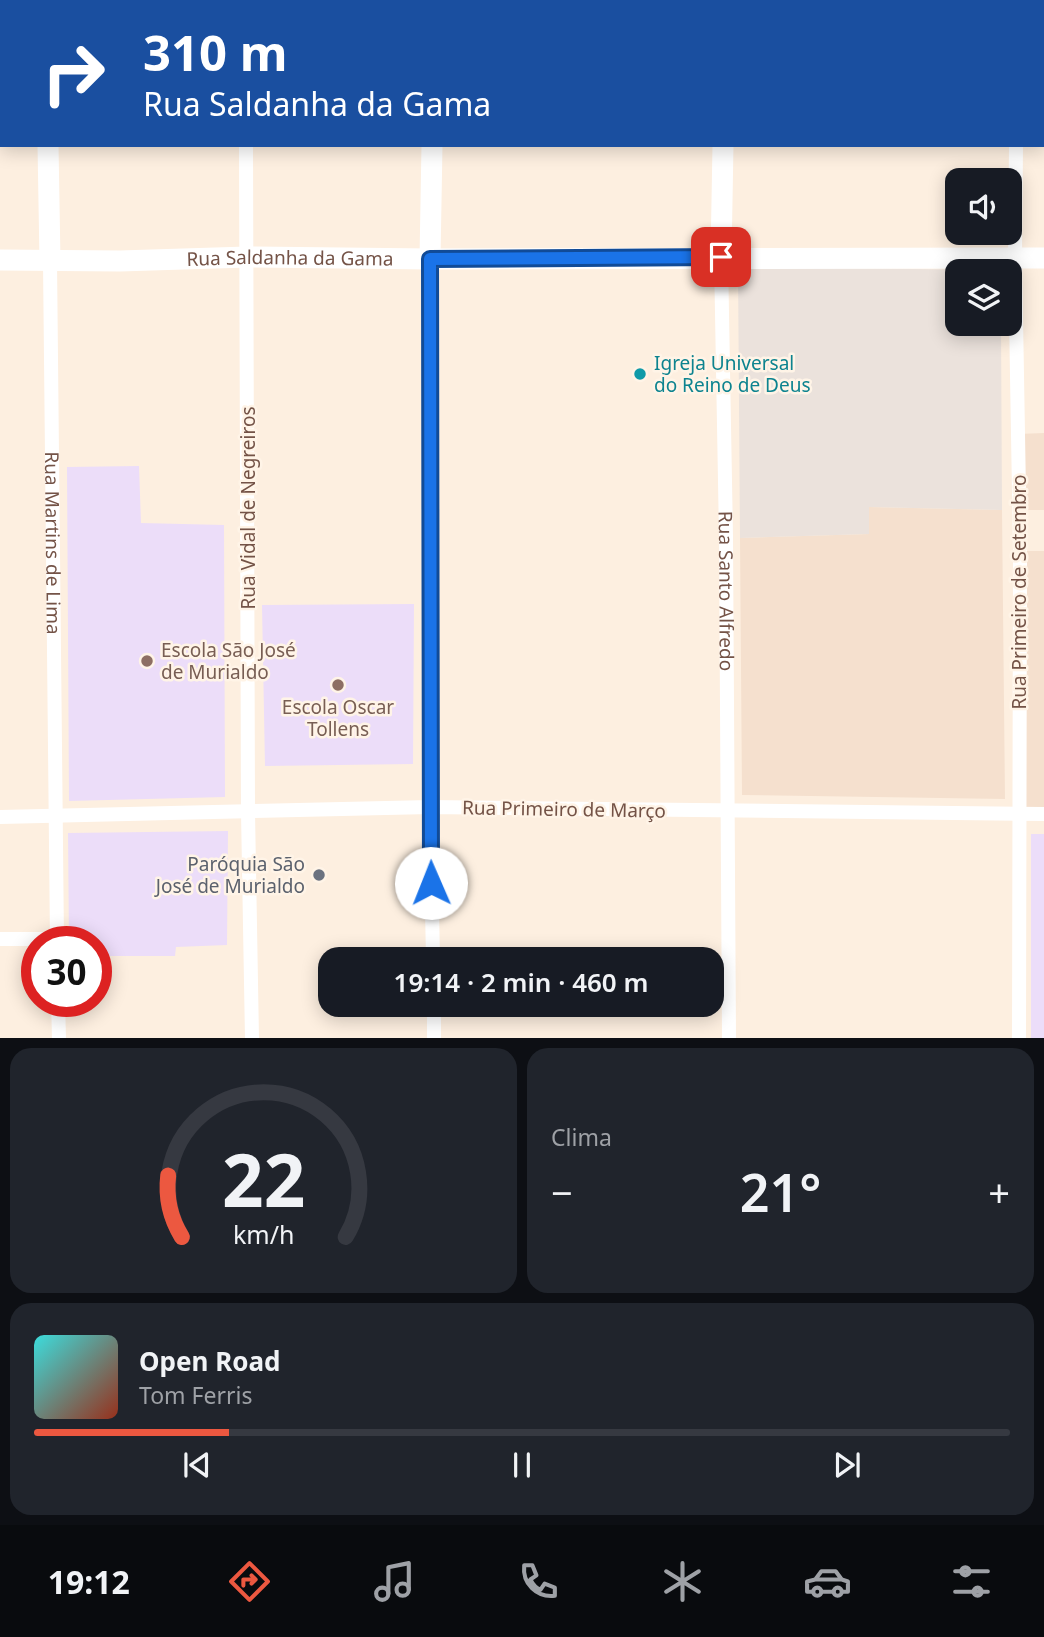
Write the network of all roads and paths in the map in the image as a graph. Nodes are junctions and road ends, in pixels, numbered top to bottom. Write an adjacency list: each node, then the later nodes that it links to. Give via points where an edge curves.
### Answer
1 (48, 147): 12 (street, Rua Martins de Lima)
2 (246, 147): 6 (street, Rua Vidal de Negreiros)
3 (432, 147): 10 (street)
4 (723, 147): 7 (street, Rua Santo Alfredo)
5 (1016, 147): 8 (street, Rua Primeiro de Setembro)
6 (247, 257): 10 (street, Rua Saldanha da Gama); 12 (street, Rua Saldanha da Gama); 14 (street, Rua Vidal de Negreiros)
7 (721, 257): 8 (street, Rua Saldanha da Gama); 10 (street, Rua Saldanha da Gama); 15 (street, Rua Santo Alfredo)
8 (1015, 258): 9 (street, Rua Saldanha da Gama); 17 (street, Rua Primeiro de Setembro)
9 (1044, 258)
10 (430, 259): 13 (street)
11 (0, 260): 12 (street, Rua Saldanha da Gama)
12 (50, 261): 18 (street, Rua Martins de Lima)
13 (430, 807): 14 (street, Rua Primeiro de Março); 15 (street, Rua Primeiro de Março); 23 (street)
14 (248, 812): 18 (street, Rua Primeiro de Março); 27 (street, Rua Vidal de Negreiros)
15 (729, 812): 17 (street, Rua Primeiro de Março); 29 (street, Rua Santo Alfredo)
16 (1044, 814): 17 (street, Rua Primeiro de Março)
17 (1019, 815): 30 (street, Rua Primeiro de Setembro)
18 (54, 816): 19 (street, Rua Primeiro de Março); 20 (street, Rua Martins de Lima)
19 (0, 817)
20 (57, 926)
21 (0, 939): 22 (street)
22 (21, 939)
23 (433, 947)
24 (58, 1017): 26 (street)
25 (434, 1017): 28 (street)
26 (59, 1038)
27 (251, 1038)
28 (435, 1038)
29 (729, 1038)
30 (1019, 1038)

